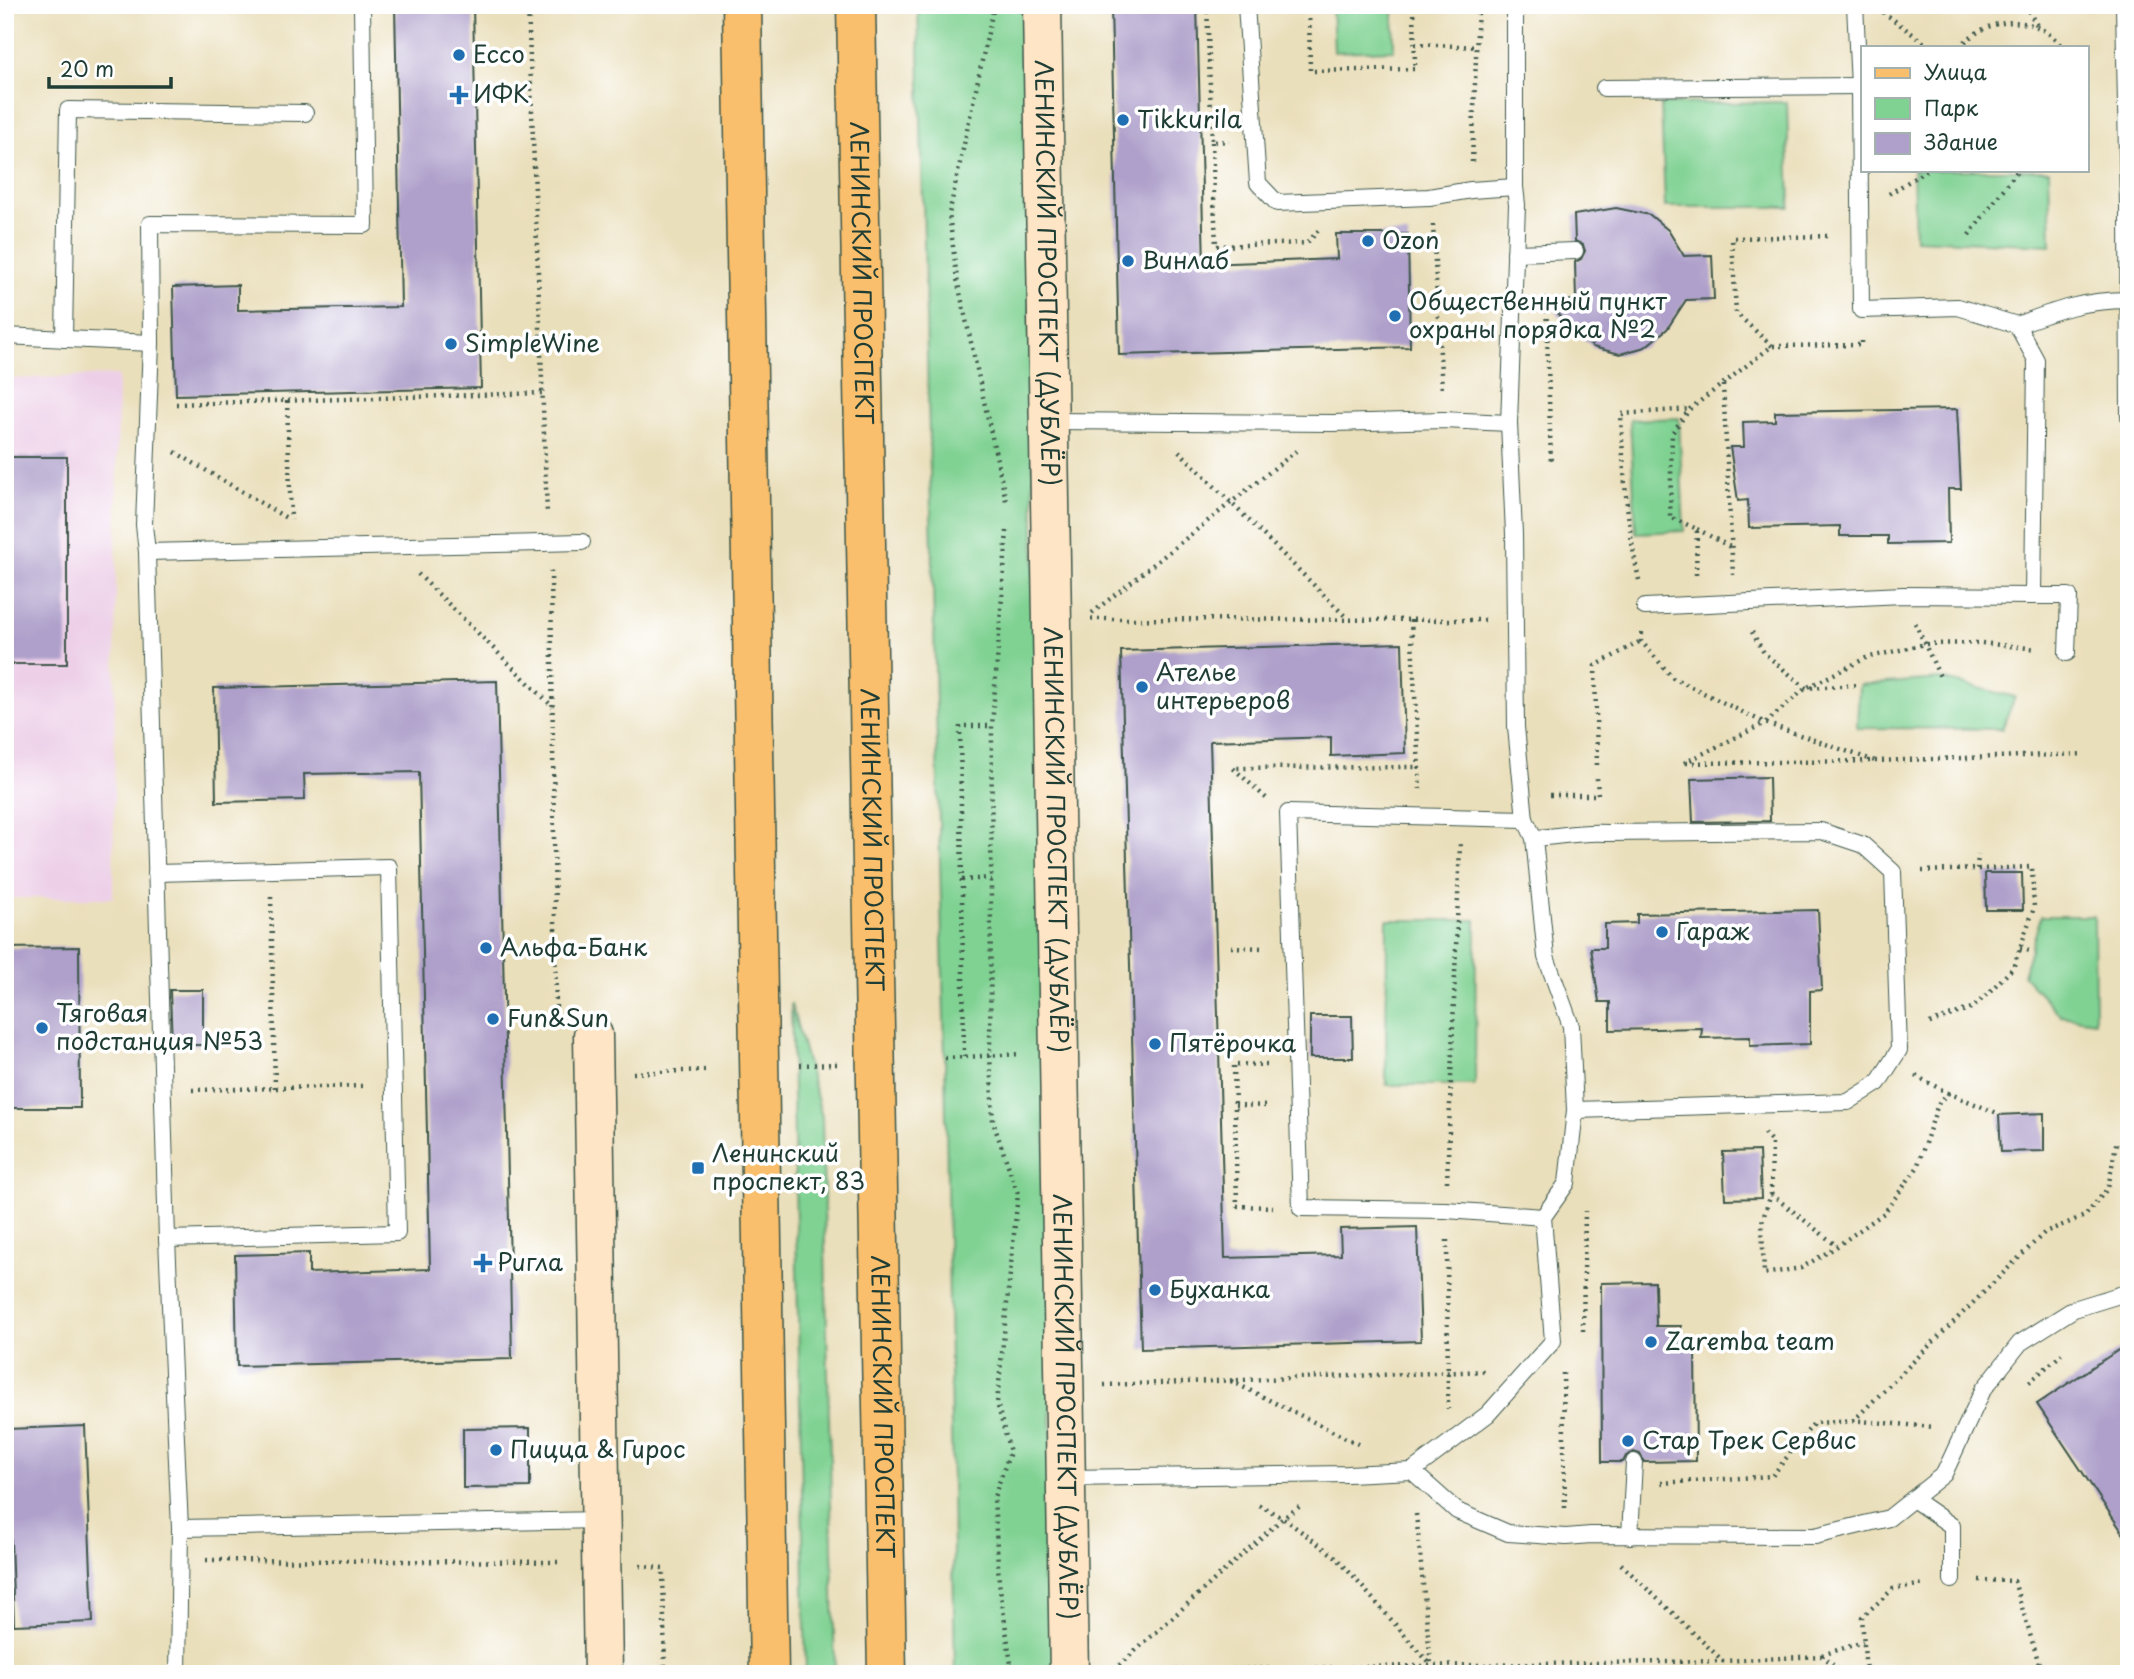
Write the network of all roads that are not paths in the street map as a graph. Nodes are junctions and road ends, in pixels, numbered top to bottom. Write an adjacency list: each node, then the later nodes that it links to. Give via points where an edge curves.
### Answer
1 (362, 5): 19 (lane, via 365,225 150,224)
2 (743, 5): 46 (main road)
3 (856, 5): 47 (main road, ЛЕНИНСКИЙ ПРОСПЕКТ)
4 (1042, 5): 21 (street, ЛЕНИНСКИЙ ПРОСПЕКТ (ДУБЛЁР))
5 (1246, 5): 12 (lane, via 1258,183 1277,203 1429,197)
6 (1515, 5): 12 (lane)
7 (1855, 5): 9 (lane)
8 (2124, 5): 15 (lane)
9 (1858, 86): 10 (lane); 16 (lane, via 1861,310 1958,307)
10 (1604, 89)
11 (305, 113): 18 (lane, via 68,110)
12 (1515, 187): 14 (lane)
13 (1575, 251): 14 (lane)
14 (1514, 253): 22 (lane)
15 (2128, 300): 16 (lane, via 2099,300); 20 (lane)
16 (2017, 324): 25 (lane, via 2036,360)
17 (5, 336): 18 (lane)
18 (64, 339): 19 (lane)
19 (150, 343): 24 (lane)
20 (2129, 417)
21 (1050, 421): 22 (lane); 38 (street, ЛЕНИНСКИЙ ПРОСПЕКТ (ДУБЛЁР))
22 (1509, 423): 28 (lane, via 1516,727)
23 (582, 542): 24 (lane)
24 (147, 552): 30 (lane)
25 (2033, 596): 26 (lane, via 1903,595); 27 (lane, via 2069,596)
26 (1645, 607)
27 (2067, 653)
28 (1525, 819): 29 (lane); 33 (lane, via 1288,813 1301,1208)
29 (1534, 838): 32 (lane, via 1546,957 1571,1026); 32 (lane, via 1584,831 1821,831 1863,845 1893,872 1899,1049 1878,1083 1848,1102)
30 (156, 873): 34 (lane); 34 (lane, via 389,867 397,1234)
31 (593, 1035): 40 (street)
32 (1575, 1110): 33 (lane, via 1567,1183)
33 (1543, 1217): 37 (lane, via 1553,1341 1488,1413)
34 (167, 1239): 41 (lane)
35 (2129, 1292): 39 (lane, via 2074,1309 2020,1343 1983,1390 1944,1474)
36 (1634, 1462): 42 (lane)
37 (1412, 1471): 38 (lane); 42 (lane, via 1457,1511 1508,1533)
38 (1065, 1478): 48 (street, ЛЕНИНСКИЙ ПРОСПЕКТ (ДУБЛЁР))
39 (1913, 1499): 42 (lane, via 1889,1518 1815,1536); 43 (lane, via 1952,1526)
40 (600, 1520): 41 (lane); 45 (street)
41 (180, 1528): 44 (lane)
42 (1630, 1536)
43 (1952, 1580)
44 (178, 1674)
45 (603, 1674)
46 (769, 1674)
47 (887, 1674)
48 (1069, 1674)

